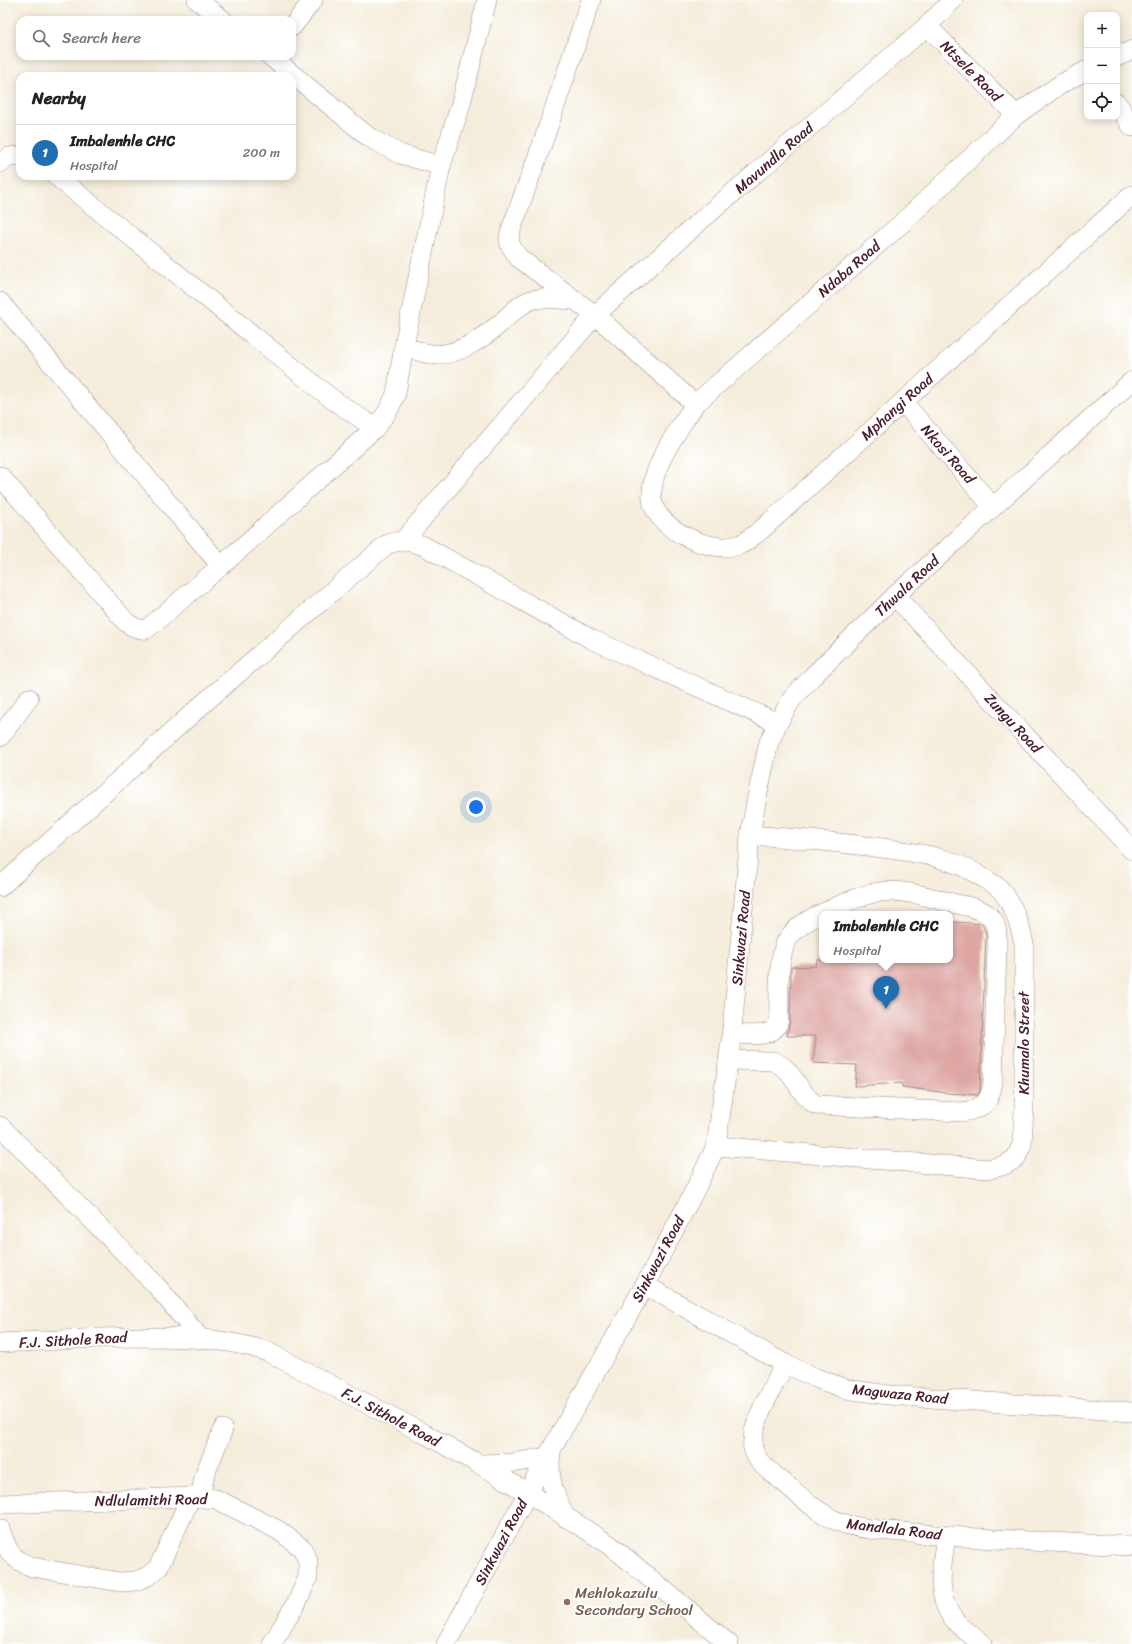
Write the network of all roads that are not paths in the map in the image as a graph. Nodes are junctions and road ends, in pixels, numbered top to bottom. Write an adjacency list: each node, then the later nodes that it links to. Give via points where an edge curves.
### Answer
1 (196, 0): 6 (street)
2 (313, 0): 7 (street)
3 (487, 0): 20 (street, via 460,107)
4 (591, 0): 23 (street, via 509,237 510,245 519,258)
5 (948, 1): 8 (street, Mavundla Road)
6 (218, 16)
7 (296, 22)
8 (927, 26): 16 (street, Ntsele Road); 25 (street, Mavundla Road)
9 (1132, 50): 10 (street)
10 (1120, 55)
11 (275, 60): 12 (street)
12 (290, 72)
13 (1084, 72): 16 (street, Ndaba Road)
14 (296, 77): 20 (street, via 370,138 400,154)
15 (1120, 108): 17 (street)
16 (1016, 115): 29 (street, Ndaba Road, via 901,224)
17 (1132, 127)
18 (16, 156): 19 (street, via 9,157)
19 (0, 163)
20 (441, 166): 26 (street)
21 (61, 180): 30 (street, via 332,399)
22 (1132, 195): 28 (street, Mphangi Road)
23 (574, 300): 25 (street); 26 (street, via 531,300 472,343 450,353 431,354)
24 (0, 302): 35 (street)
25 (595, 315): 29 (street); 34 (street, Mavundla Road)
26 (404, 346): 30 (street, via 396,394 388,411)
27 (1132, 381): 33 (street, Thwala Road)
28 (903, 402): 32 (street, Mphangi Road, via 761,530 741,544 724,547 706,545 689,539 670,527 658,514); 33 (street, Nkosi Road)
29 (695, 404): 32 (street, Ndaba Road, via 658,467)
30 (375, 428): 35 (street)
31 (0, 476): 35 (street, via 126,622 135,628 146,629)
32 (652, 500)
33 (993, 507): 36 (street, Thwala Road)
34 (404, 540): 38 (street, via 424,546 591,639); 42 (street, via 386,545 204,703)
35 (221, 566)
36 (895, 596): 38 (street, Thwala Road, via 813,676 792,699); 41 (street, Zungu Road)
37 (29, 698): 39 (street)
38 (778, 723): 40 (street, Thwala Road, via 769,742)
39 (0, 737)
40 (750, 835): 45 (street, Sinkwazi Road); 48 (street, Khumalo Street, via 836,842 926,854 956,862 999,888 1019,921 1024,944 1022,1144 1016,1158 989,1169)
41 (1132, 850)
42 (0, 887)
43 (827, 911): 46 (street, via 849,901 881,892 909,893 973,908 985,913 994,922 997,929 997,946 993,1082 990,1097 981,1107 962,1112 816,1105 806,1097 779,1063)
44 (819, 915): 45 (street, via 800,926 786,943 780,972 778,1026 766,1034)
45 (731, 1034): 46 (street, Sinkwazi Road)
46 (728, 1060): 48 (street, Sinkwazi Road)
47 (2, 1132): 50 (street, via 154,1283)
48 (716, 1146): 49 (street, Sinkwazi Road)
49 (645, 1286): 52 (street, Magwaza Road); 55 (street, Sinkwazi Road)
50 (200, 1338): 51 (street, F.J. Sithole Road, via 100,1338); 56 (street, F.J. Sithole Road, via 248,1345 268,1352)
51 (0, 1343)
52 (785, 1364): 53 (street, Magwaza Road, via 846,1389 888,1395); 62 (street, Mandlala Road, via 759,1417 753,1446 756,1458 815,1508 842,1523 873,1529)
53 (1132, 1412)
54 (223, 1429): 58 (street)
55 (550, 1452): 56 (street, via 512,1463); 57 (street, Sinkwazi Road); 60 (street, via 551,1481)
56 (479, 1464): 57 (street, F.J. Sithole Road)
57 (528, 1493): 60 (street, F.J. Sithole Road); 65 (street, Sinkwazi Road)
58 (195, 1497): 59 (street, Ndlulamithi Road); 61 (street, via 158,1568 136,1581 120,1582 32,1567 19,1562 8,1552); 64 (street, Ndlulamithi Road, via 223,1502 278,1530 302,1548 308,1561 308,1577 298,1600)
59 (0, 1504)
60 (566, 1518): 66 (street, F.J. Sithole Road, via 610,1545)
61 (0, 1528)
62 (946, 1536): 63 (street, Mandlala Road); 67 (street, via 941,1571 944,1602 955,1621)
63 (1132, 1546)
64 (272, 1644)
65 (446, 1644)
66 (729, 1644)
67 (982, 1644)

